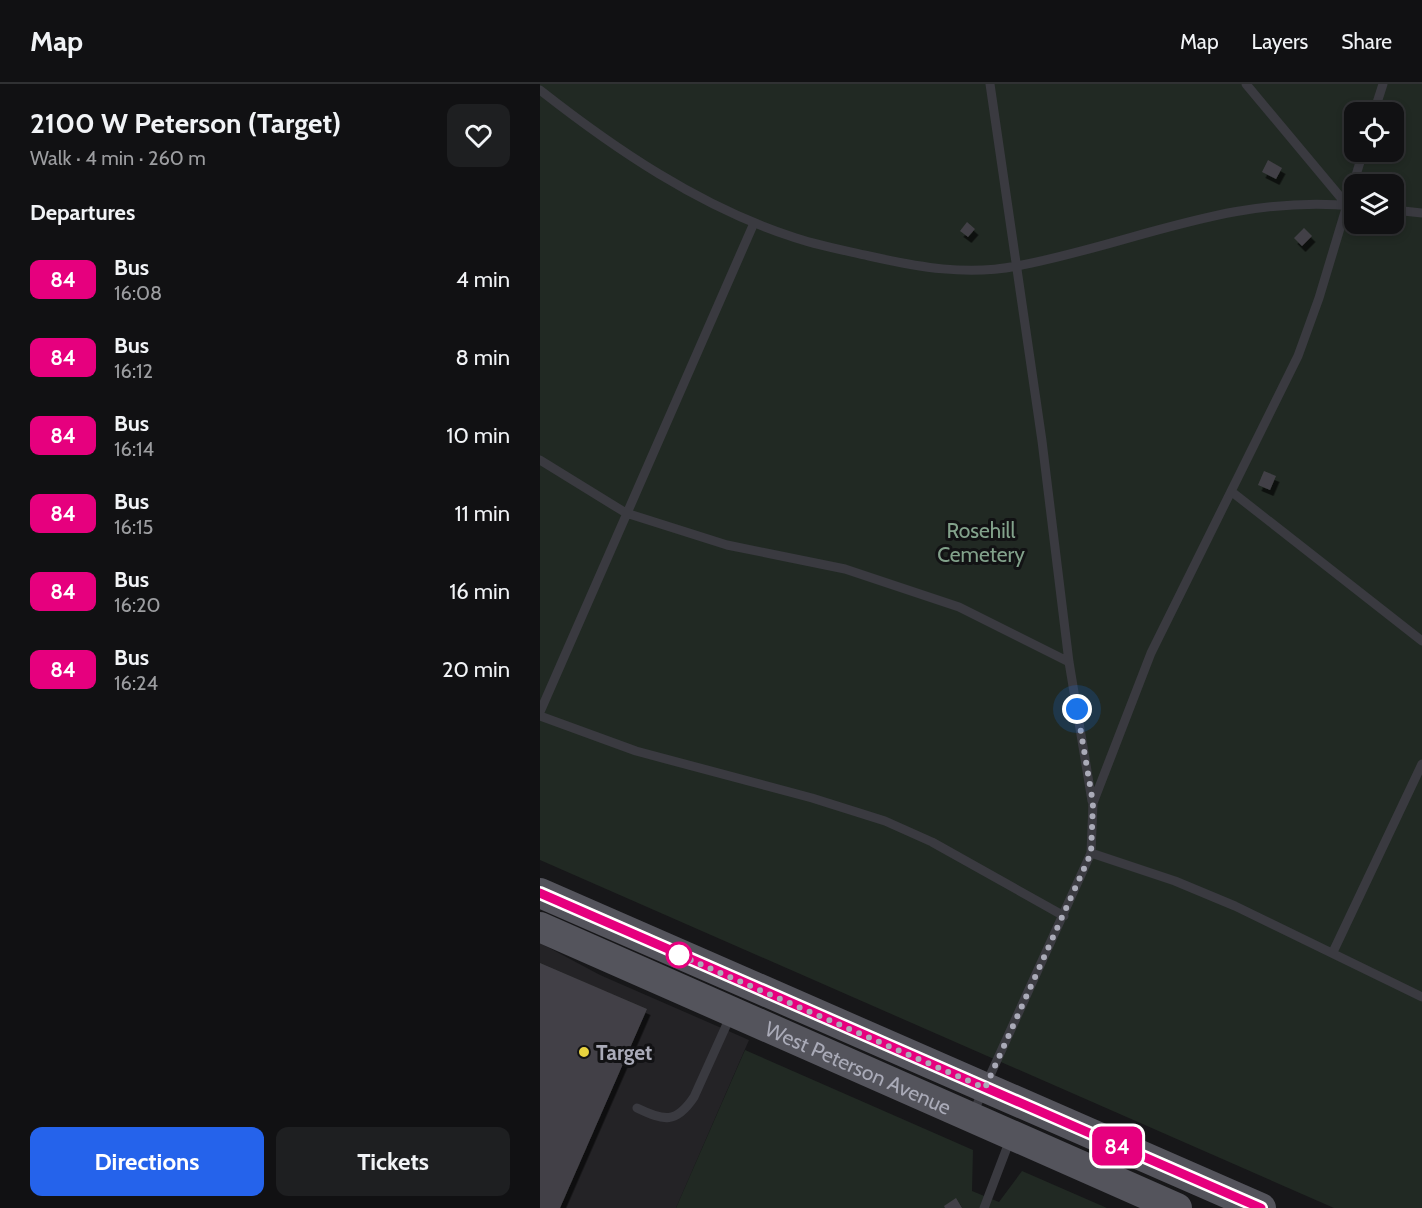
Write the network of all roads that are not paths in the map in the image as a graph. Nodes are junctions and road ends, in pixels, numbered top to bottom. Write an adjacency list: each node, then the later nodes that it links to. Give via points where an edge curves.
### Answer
1 (990, 84): 12 (lane)
2 (1246, 84): 6 (lane)
3 (1383, 84): 5 (lane)
4 (540, 90): 10 (lane, via 672,181)
5 (1377, 102)
6 (1344, 198)
7 (1344, 206): 12 (lane, via 1281,205 1224,212)
8 (1404, 211): 9 (lane)
9 (1422, 213)
10 (754, 223): 12 (lane, via 791,237 903,264 971,272); 15 (lane)
11 (1344, 226): 14 (lane, via 1298,356)
12 (1016, 267): 17 (lane)
13 (540, 460): 15 (lane)
14 (1233, 492): 16 (lane); 20 (lane, via 1151,653)
15 (626, 513): 17 (lane, via 727,545 845,569 959,607); 18 (lane)
16 (1422, 641)
17 (1069, 662): 20 (lane)
18 (540, 714): 23 (lane, via 636,751 885,821 932,842)
19 (1422, 764): 25 (lane)
20 (1093, 803): 21 (lane)
21 (1091, 853): 23 (lane); 25 (lane, via 1175,881)
22 (540, 893): 28 (main road, West Peterson Avenue)
23 (1064, 916): 28 (lane)
24 (540, 927): 27 (main road, West Peterson Avenue)
25 (1333, 952): 26 (lane)
26 (1422, 998)
27 (732, 1013): 29 (lane, via 687,1109 668,1118); 30 (main road, West Peterson Avenue)
28 (985, 1088): 30 (lane); 31 (main road, West Peterson Avenue)
29 (637, 1108)
30 (971, 1118): 31 (main road, West Peterson Avenue)
31 (1018, 1121): 32 (lane); 33 (main road, West Peterson Avenue); 34 (main road, West Peterson Avenue)
32 (984, 1208)
33 (1177, 1208)
34 (1261, 1208)

